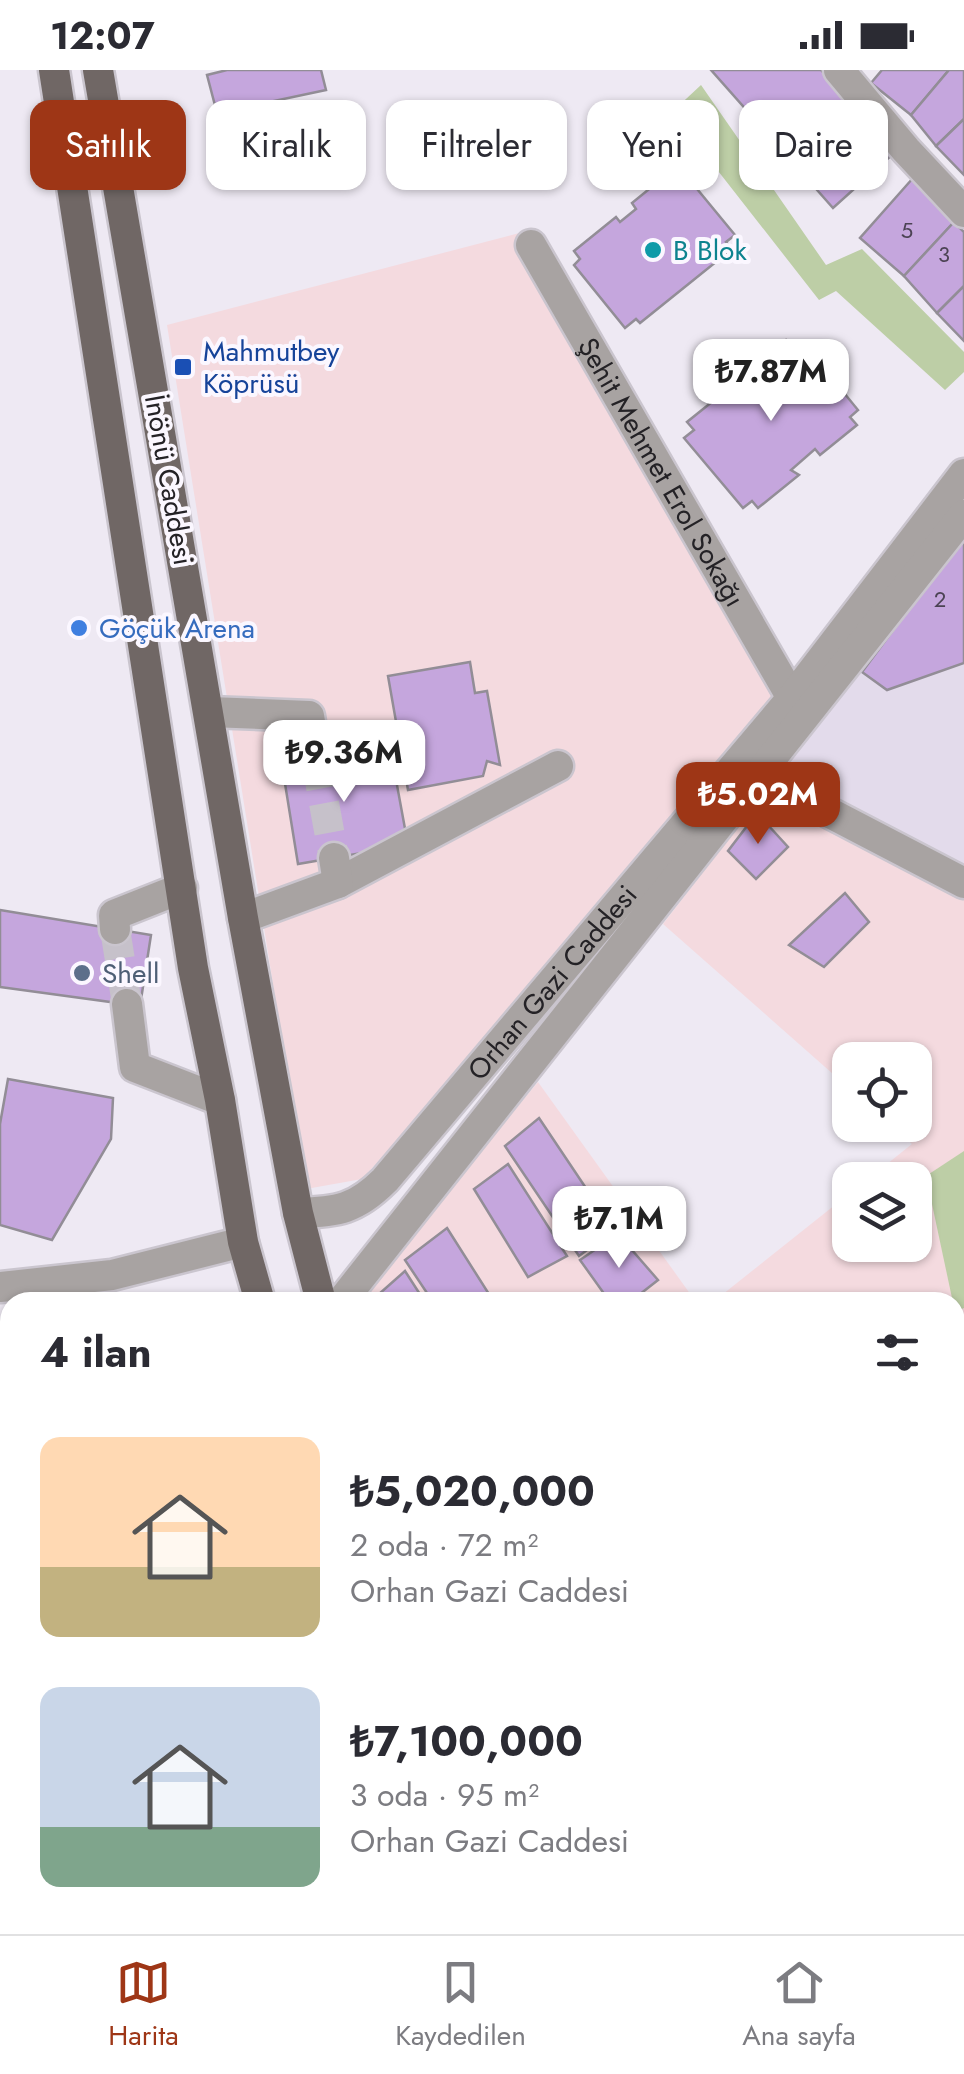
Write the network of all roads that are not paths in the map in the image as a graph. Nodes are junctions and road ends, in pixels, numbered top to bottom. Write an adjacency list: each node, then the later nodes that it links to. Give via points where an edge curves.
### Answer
1 (54, 70): 14 (main road, İnönü Caddesi)
2 (98, 70): 9 (main road, İnönü Caddesi)
3 (839, 70): 4 (street)
4 (964, 212)
5 (531, 245): 8 (street, Şehit Mehmet Erol Sokağı)
6 (964, 474): 8 (street, Orhan Gazi Caddesi)
7 (964, 515): 12 (street, Orhan Gazi Caddesi)
8 (792, 698): 19 (street, Orhan Gazi Caddesi, via 385,1180 362,1203)
9 (210, 712): 10 (street, via 308,716); 15 (main road, İnönü Caddesi)
10 (316, 759)
11 (558, 766): 15 (street)
12 (759, 776): 13 (street); 24 (street, Orhan Gazi Caddesi)
13 (964, 883)
14 (182, 888): 16 (street, via 114,915); 18 (main road, İnönü Caddesi)
15 (243, 918): 19 (main road, İnönü Caddesi)
16 (116, 929)
17 (126, 1004): 18 (street, via 136,1066)
18 (220, 1100): 20 (main road, İnönü Caddesi)
19 (298, 1213): 23 (main road, İnönü Caddesi)
20 (243, 1242): 21 (street, via 112,1275); 22 (main road, İnönü Caddesi)
21 (0, 1287)
22 (257, 1292)
23 (318, 1292)
24 (350, 1292)

